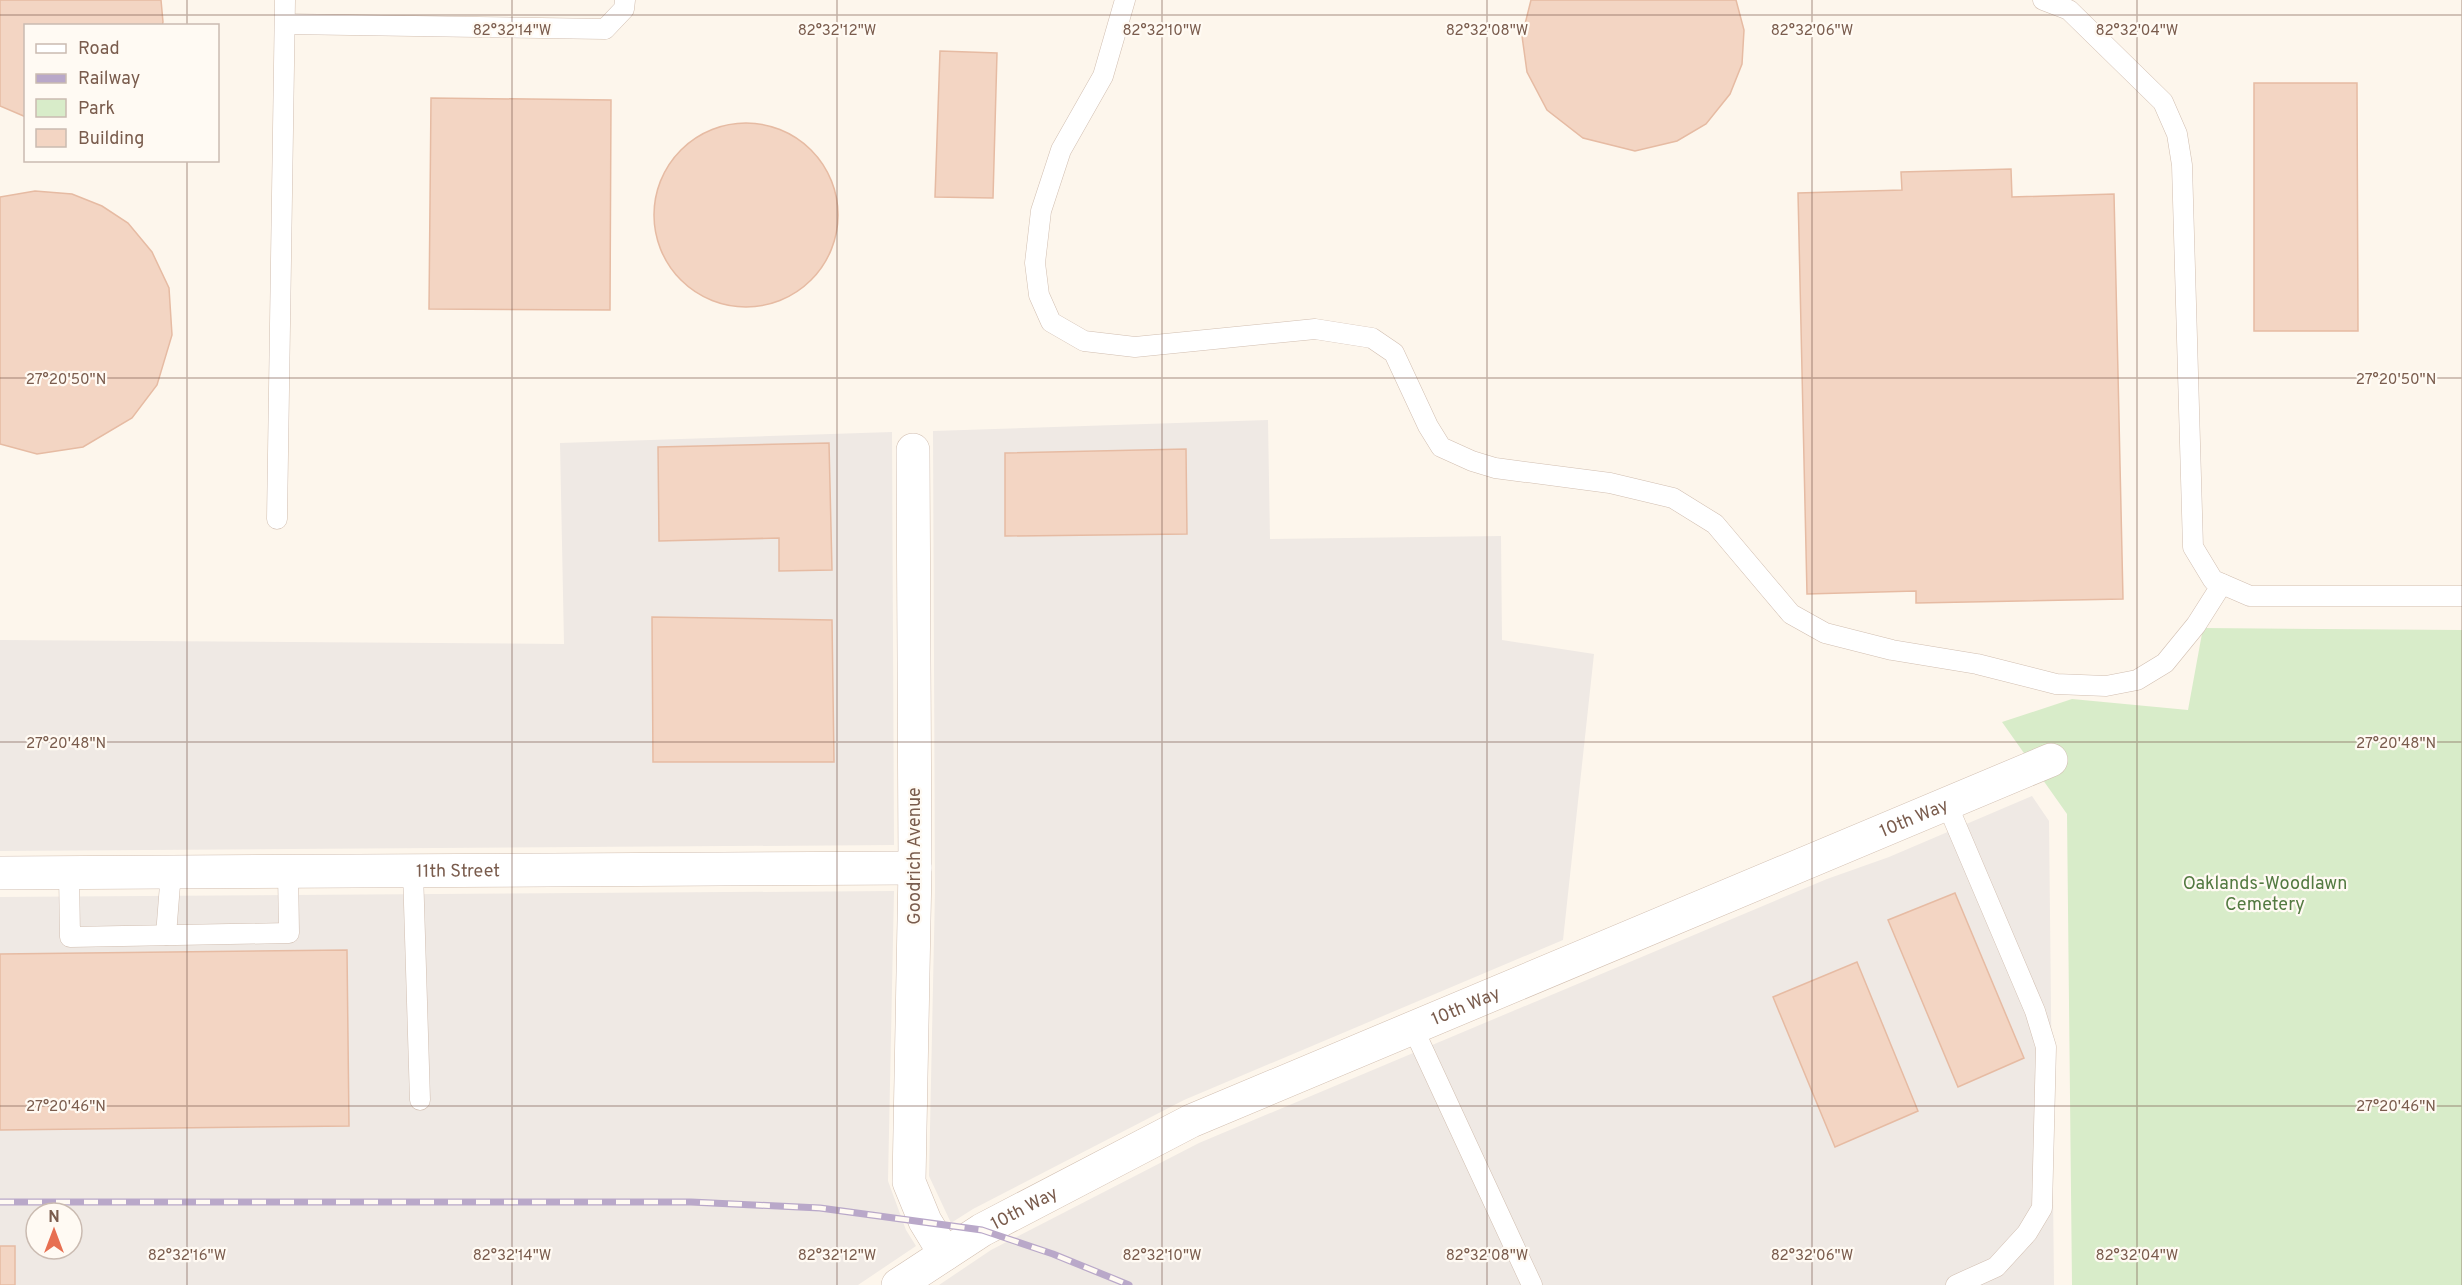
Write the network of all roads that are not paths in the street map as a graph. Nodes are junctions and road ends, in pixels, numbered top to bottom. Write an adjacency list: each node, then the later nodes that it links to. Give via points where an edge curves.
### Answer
1 (285, 0): 5 (lane)
2 (625, 0): 5 (lane, via 624,9 606,29)
3 (1125, 0): 8 (lane, via 1103,76 1061,150 1041,211 1035,263 1039,295 1051,322 1084,341 1135,347 1316,329 1372,338 1394,353 1441,447 1495,468 1610,483 1673,498 1715,524 1791,614 1825,633 1892,650 1977,664 2056,684 2106,686 2137,680 2165,663 2196,626)
4 (2043, 0): 8 (lane, via 2069,10 2163,102 2177,134 2182,165 2193,547 2213,580)
5 (286, 24): 7 (lane)
6 (912, 450): 12 (street, Goodrich Avenue)
7 (277, 519)
8 (2222, 584): 9 (lane, via 2250,596)
9 (2462, 596)
10 (2050, 760): 11 (street, 10th Way)
11 (1947, 804): 19 (street, 10th Way); 24 (lane, via 2035,1011 2046,1047 2042,1208 2027,1233 1996,1267)
12 (915, 868): 13 (street, 11th Street); 21 (street, Goodrich Avenue, via 909,1182 925,1221)
13 (413, 871): 15 (street, 11th Street); 20 (lane)
14 (171, 872): 15 (street, 11th Street); 17 (street, 11th Street); 18 (lane)
15 (288, 872): 18 (lane, via 288,933)
16 (0, 873): 17 (street, 11th Street)
17 (69, 873): 18 (lane, via 70,937)
18 (166, 935)
19 (1413, 1028): 21 (street, 10th Way, via 1191,1121 982,1230); 23 (lane)
20 (420, 1100)
21 (945, 1254): 22 (street, 10th Way)
22 (898, 1285)
23 (1532, 1285)
24 (1956, 1285)

